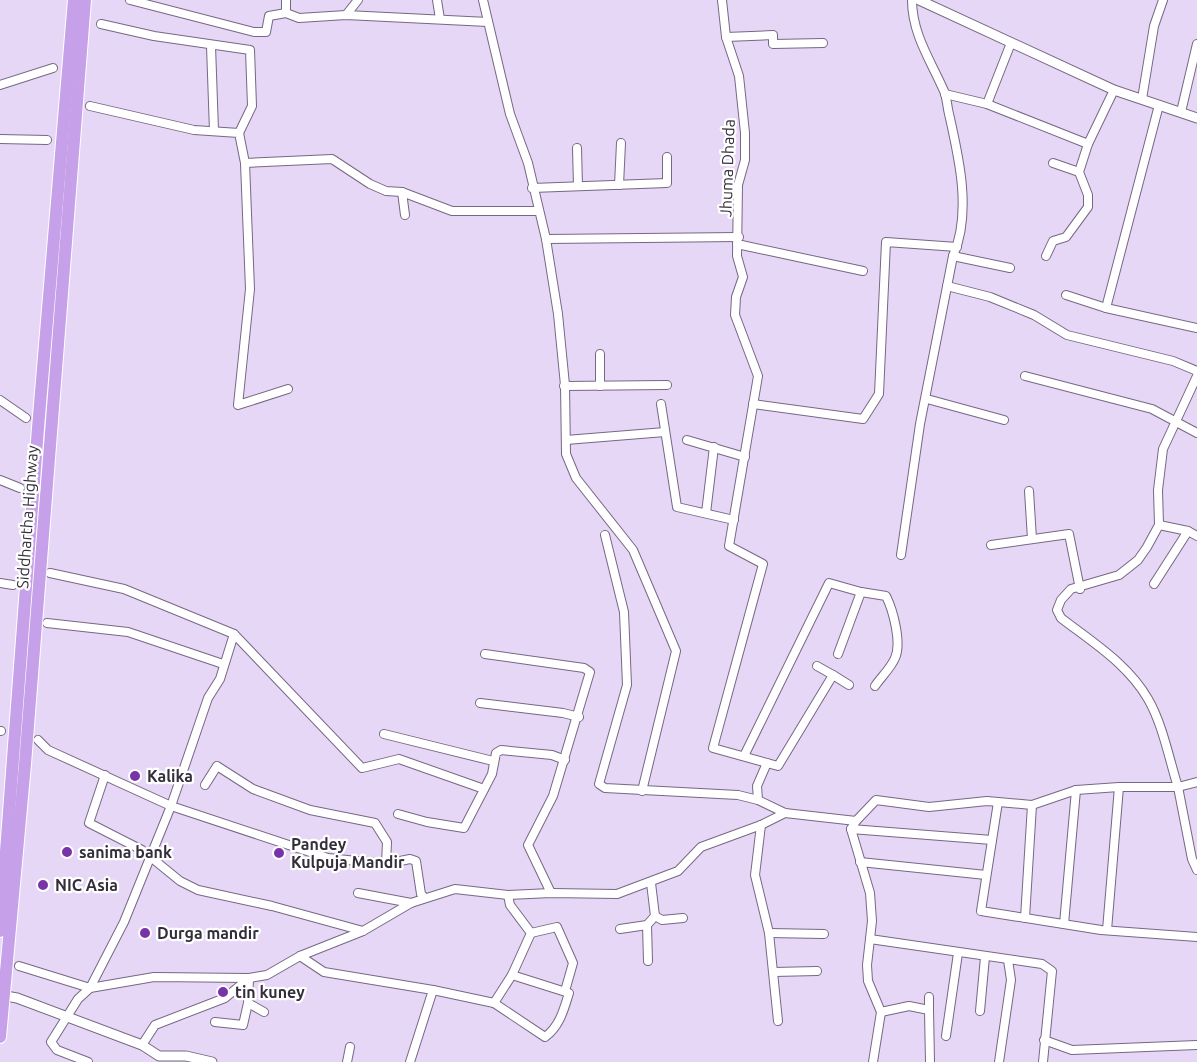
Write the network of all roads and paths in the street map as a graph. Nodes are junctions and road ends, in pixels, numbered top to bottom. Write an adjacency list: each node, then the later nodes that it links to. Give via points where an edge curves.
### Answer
1 (74, 0): 151 (highway, Siddhartha Highway)
2 (85, 0): 171 (highway, Siddhartha Highway, via 25,764)
3 (130, 0): 12 (street, via 254,32 266,32 269,16)
4 (286, 0): 12 (street)
5 (358, 0): 13 (street)
6 (437, 0): 14 (street)
7 (483, 0): 15 (street)
8 (722, 0): 17 (street, Jhuma Dhada)
9 (912, 0): 26 (street, via 914,26)
10 (919, 0): 18 (street)
11 (1163, 0): 27 (street, via 1154,26)
12 (286, 13): 13 (street, via 299,18)
13 (345, 15): 14 (street)
14 (440, 19): 15 (street)
15 (488, 22): 46 (street)
16 (101, 24): 21 (street)
17 (726, 37): 19 (street, via 773,36 773,44); 51 (street, Jhuma Dhada, via 739,76 745,133 745,160 738,185)
18 (1011, 42): 25 (street); 28 (street)
19 (823, 43)
20 (1197, 44): 23 (street)
21 (211, 46): 33 (street); 34 (street, via 250,50 252,106)
22 (53, 68): 24 (street)
23 (1194, 71): 31 (street)
24 (0, 85)
25 (1114, 90): 27 (street); 38 (street)
26 (945, 94): 28 (street); 52 (street, via 961,184)
27 (1142, 99): 29 (street)
28 (987, 104): 38 (street)
29 (1160, 105): 31 (street); 59 (street)
30 (90, 106): 33 (street)
31 (1181, 112): 32 (street)
32 (1197, 118)
33 (214, 131): 34 (street)
34 (239, 133): 41 (street)
35 (0, 139): 36 (street)
36 (47, 140)
37 (621, 143): 44 (street)
38 (1088, 144): 43 (street)
39 (577, 148): 45 (street)
40 (667, 157): 44 (street, via 668,183)
41 (245, 163): 47 (street, via 332,159 370,184); 67 (street, via 250,289 238,405)
42 (1053, 163): 43 (street)
43 (1079, 172): 54 (street, via 1088,207 1066,237 1053,241)
44 (619, 185): 45 (street)
45 (578, 186): 46 (street)
46 (532, 188): 48 (street)
47 (402, 192): 48 (street, via 452,211); 49 (street)
48 (538, 211): 50 (street)
49 (405, 215)
50 (546, 239): 51 (street); 65 (street)
51 (738, 241): 56 (street); 71 (street, Jhuma Dhada, via 736,256 743,277 735,315 758,376)
52 (957, 247): 53 (street); 71 (street, via 886,242 879,394 863,419)
53 (953, 256): 55 (street); 57 (street)
54 (1046, 256)
55 (1010, 268)
56 (863, 271)
57 (947, 286): 62 (street, via 990,297 1034,315 1067,335 1173,361); 68 (street)
58 (1066, 295): 59 (street)
59 (1106, 308): 60 (street)
60 (1197, 328)
61 (600, 354): 66 (street)
62 (1197, 373): 74 (street)
63 (1024, 376): 74 (street, via 1152,409)
64 (667, 385): 66 (street)
65 (564, 386): 66 (street); 77 (street)
66 (600, 386)
67 (288, 389)
68 (927, 399): 73 (street); 92 (street)
69 (0, 400): 72 (street)
70 (662, 404): 75 (street)
71 (753, 404): 80 (street, Jhuma Dhada)
72 (26, 418)
73 (1004, 420)
74 (1176, 422): 76 (street); 86 (street, via 1163,449 1158,490)
75 (665, 432): 77 (street); 84 (street, via 677,507)
76 (1197, 433)
77 (566, 440): 123 (street, via 566,454 576,478 633,550 675,651)
78 (687, 440): 79 (street)
79 (714, 447): 80 (street); 84 (street)
80 (745, 457): 85 (street, Jhuma Dhada)
81 (0, 480): 82 (street)
82 (20, 488)
83 (1029, 491): 90 (street)
84 (706, 513): 85 (street)
85 (734, 520): 112 (street, Jhuma Dhada, via 729,546 764,564 713,748)
86 (1160, 525): 87 (street); 97 (street, via 1138,560 1119,575)
87 (1188, 531): 89 (street); 95 (street)
88 (605, 535): 123 (street, via 624,612 627,685 599,784)
89 (1197, 536)
90 (1032, 539): 91 (street); 97 (street, via 1071,536)
91 (991, 545)
92 (901, 555)
93 (50, 573): 100 (street, via 124,589)
94 (0, 583): 96 (street)
95 (1154, 584)
96 (13, 585)
97 (1080, 589): 120 (street, via 1071,589 1057,610 1061,618 1105,650 1149,700)
98 (861, 592): 102 (street); 107 (street, via 886,596 897,642 896,657); 112 (street, via 829,583)
99 (47, 623): 103 (street, via 128,632)
100 (234, 634): 103 (street); 121 (street, via 362,768 399,759)
101 (485, 654): 109 (street, via 590,672)
102 (838, 654)
103 (223, 664): 126 (street)
104 (817, 666): 105 (street)
105 (833, 675): 106 (street); 115 (street, via 777,766)
106 (849, 685)
107 (875, 686)
108 (480, 703): 109 (street)
109 (579, 717): 113 (street)
110 (384, 734): 114 (street)
111 (38, 740): 116 (street, via 48,750)
112 (744, 756): 115 (street)
113 (564, 760): 114 (street, via 504,748 496,753); 140 (street, via 553,796 528,845)
114 (494, 761): 121 (street)
115 (767, 763): 124 (street, via 757,786)
116 (105, 775): 126 (street); 133 (street, via 89,823 142,850)
117 (1197, 782): 120 (street)
118 (205, 785): 135 (street, via 216,766 253,789 310,810 375,823 387,842)
119 (1119, 787): 120 (street); 122 (street); 150 (street)
120 (1178, 787): 136 (street)
121 (483, 789): 129 (street, via 464,828)
122 (1076, 790): 127 (street); 147 (street)
123 (642, 791): 124 (street, via 738,795)
124 (758, 800): 128 (street)
125 (998, 802): 127 (street); 131 (street, via 929,807 876,800); 132 (street)
126 (171, 806): 133 (street); 135 (street, via 328,858)
127 (1032, 806): 146 (street)
128 (784, 813): 130 (street); 131 (street)
129 (398, 814)
130 (761, 825): 138 (street, via 700,848 678,871); 154 (street, via 755,875)
131 (854, 825): 132 (street); 134 (street)
132 (992, 840): 137 (street)
133 (148, 858): 152 (street, via 198,890); 168 (street, via 124,922)
134 (860, 862): 137 (street); 157 (street, via 870,893)
135 (386, 864): 142 (street, via 416,861)
136 (1197, 870)
137 (986, 875): 146 (street, via 981,911)
138 (651, 883): 140 (street, via 616,894); 144 (street)
139 (358, 893): 143 (street)
140 (551, 893): 141 (street)
141 (508, 895): 142 (street, via 455,889); 153 (street, via 510,905)
142 (425, 898): 143 (street)
143 (411, 903): 152 (street)
144 (655, 916): 145 (street, via 662,920); 148 (street)
145 (683, 918)
146 (1025, 918): 147 (street)
147 (1064, 924): 150 (street)
148 (647, 926): 149 (street); 162 (street)
149 (620, 929)
150 (1107, 930): 156 (street)
151 (0, 931)
152 (363, 931): 159 (street)
153 (531, 933): 166 (street); 170 (street, via 557,927 573,963)
154 (768, 933): 155 (street); 165 (street)
155 (824, 934)
156 (1197, 937)
157 (870, 939): 158 (street); 178 (street, via 868,981)
158 (958, 953): 160 (street); 182 (street)
159 (300, 956): 167 (street, via 267,975); 169 (street, via 324,972)
160 (985, 957): 161 (street); 176 (street)
161 (1008, 960): 184 (street, via 1042,964 1052,971); 195 (street, via 1011,980)
162 (648, 961)
163 (19, 966): 168 (street)
164 (817, 971): 165 (street)
165 (774, 972): 181 (street)
166 (513, 975): 170 (street); 174 (street)
167 (249, 978): 168 (street, via 154,977); 173 (street); 185 (street, via 225,998 155,1024)
168 (90, 988): 179 (street)
169 (433, 990): 174 (street); 192 (street)
170 (565, 991): 174 (street, via 569,993 561,1017 545,1037)
171 (2, 995): 179 (street); 183 (highway, Siddhartha Highway)
172 (929, 997): 175 (street)
173 (248, 1003): 177 (street); 180 (street, via 243,1025)
174 (494, 1003)
175 (929, 1010): 178 (street, via 909,1006); 194 (street)
176 (980, 1011)
177 (264, 1012)
178 (881, 1012): 193 (street)
179 (67, 1016): 185 (street); 189 (street, via 51,1042 57,1050)
180 (214, 1022)
181 (778, 1022)
182 (946, 1036)
183 (0, 1037)
184 (1044, 1040): 186 (street, via 1072,1050); 196 (street)
185 (142, 1045): 188 (street)
186 (1197, 1045)
187 (350, 1047): 191 (street)
188 (158, 1059): 190 (street, via 186,1056)
189 (88, 1062)
190 (212, 1062)
191 (347, 1062)
192 (410, 1062)
193 (873, 1062)
194 (930, 1062)
195 (999, 1062)
196 (1043, 1062)

